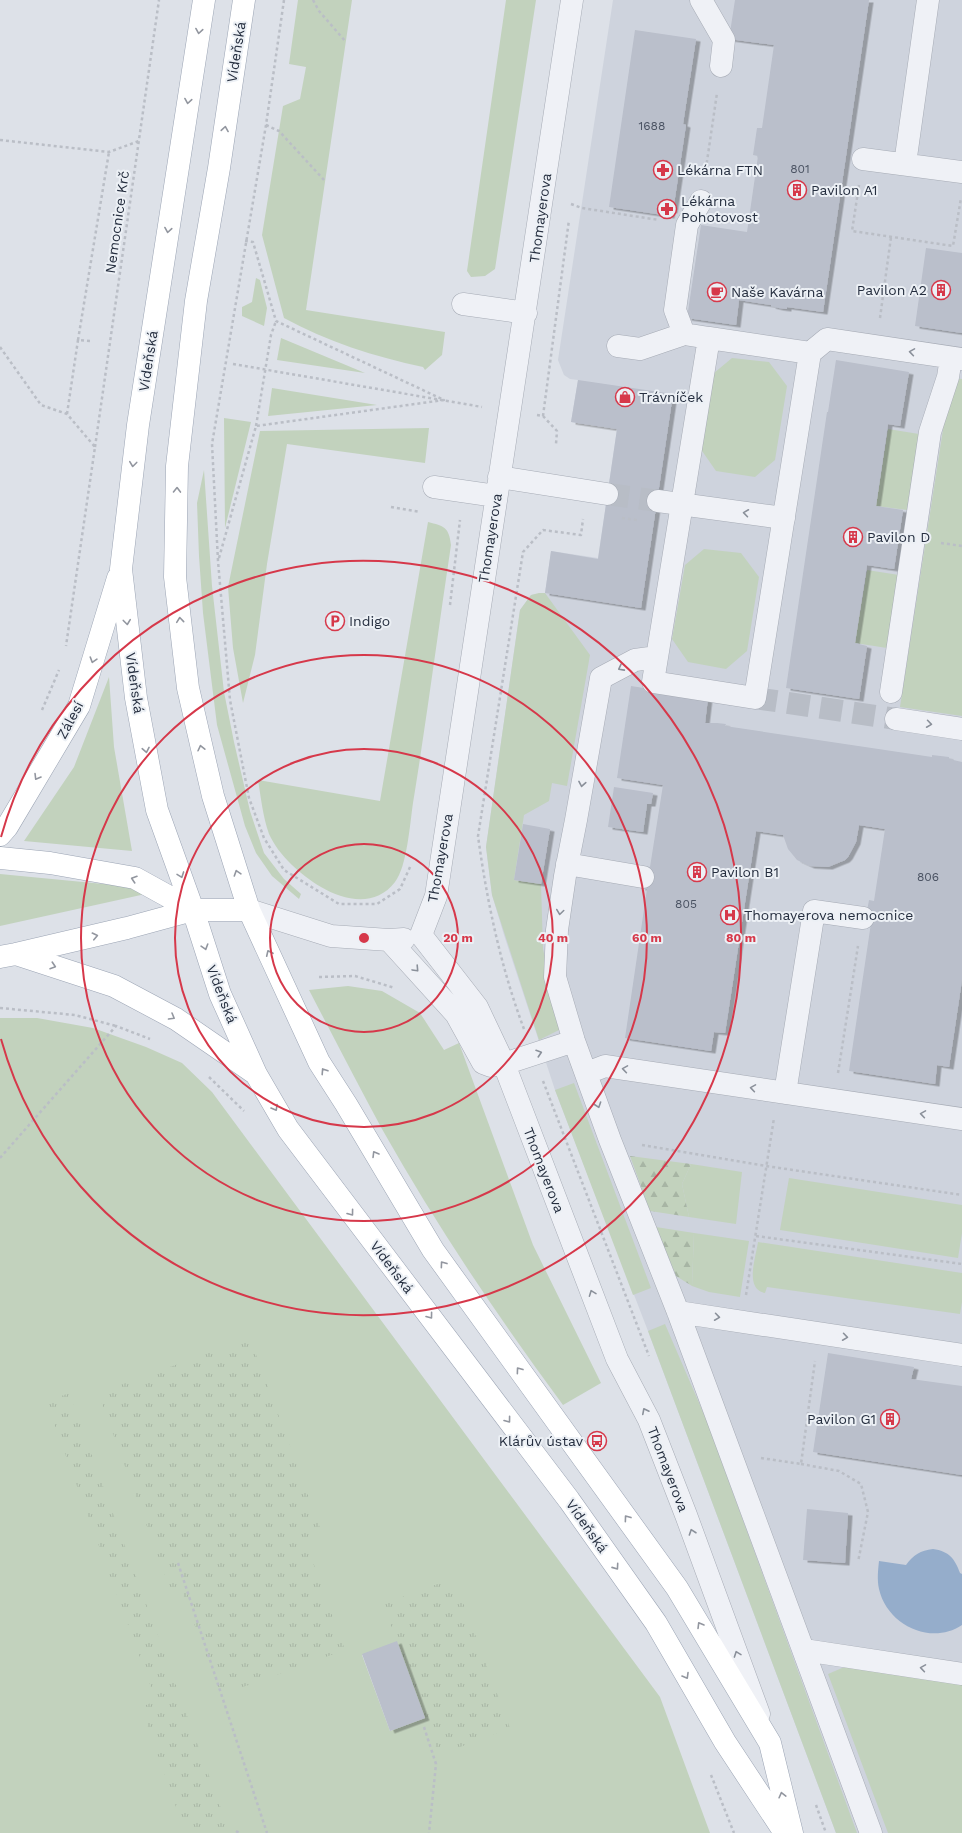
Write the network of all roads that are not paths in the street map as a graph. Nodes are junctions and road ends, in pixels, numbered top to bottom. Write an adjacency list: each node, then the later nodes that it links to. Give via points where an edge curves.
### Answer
1 (204, 0): 24 (main road, Vídeňská, one-way to 24, via 138,425)
2 (244, 0): 34 (main road, Vídeňská, one-way to 2, via 212,796 188,688 175,577 177,466 194,317)
3 (572, 0): 12 (street, Thomayerova)
4 (701, 0): 6 (street, via 724,40)
5 (928, 0): 8 (street)
6 (721, 66)
7 (863, 159): 8 (street)
8 (905, 164): 9 (street)
9 (962, 172)
10 (701, 201): 13 (street, via 688,225 675,310)
11 (463, 304): 12 (street)
12 (526, 313): 19 (street, Thomayerova)
13 (684, 334): 14 (street); 15 (street, via 640,349)
14 (709, 338): 16 (street); 22 (street)
15 (618, 346)
16 (810, 353): 17 (street, one-way to 16, via 827,339); 23 (street)
17 (956, 359): 26 (street, via 930,432)
18 (434, 487): 19 (street)
19 (498, 487): 20 (street); 36 (street, Thomayerova, via 436,896)
20 (607, 494)
21 (658, 501): 22 (street)
22 (682, 504): 23 (street, one-way to 22); 25 (street)
23 (784, 518): 25 (street, via 755,698 654,682)
24 (121, 569): 29 (main road, Zálesí, one-way to 29, via 79,706); 33 (main road, Vídeňská, one-way to 33, via 136,698 157,810)
25 (657, 658): 31 (street, one-way to 31, via 635,660 601,678)
26 (891, 692)
27 (896, 719): 28 (street, one-way to 28)
28 (962, 729)
29 (0, 835)
30 (0, 858): 33 (main road, one-way to 30, via 135,878 50,863)
31 (567, 864): 32 (street); 39 (street, one-way to 39, via 557,930 556,977)
32 (643, 877)
33 (194, 910): 34 (main road); 38 (main road, one-way to 33); 42 (main road, Vídeňská, one-way to 42, via 220,994)
34 (249, 910): 37 (street, via 331,936); 49 (main road, Vídeňská, one-way to 34, via 677,1588 433,1250 319,1062)
35 (863, 918): 43 (street, via 814,911)
36 (421, 935): 37 (street); 40 (street, Thomayerova, via 477,1007)
37 (389, 940): 40 (street, one-way to 40, via 456,1014 483,1063 491,1066)
38 (8, 956): 42 (main road, one-way to 42, via 114,986 176,1020)
39 (574, 1041): 40 (street, one-way to 39); 41 (street)
40 (504, 1064): 49 (street, Thomayerova, one-way to 40, via 649,1420 618,1359)
41 (587, 1073): 43 (street, one-way to 41, via 605,1066); 45 (street, one-way to 45, via 610,1140)
42 (256, 1074): 50 (main road, Vídeňská, one-way to 50, via 288,1128 569,1500 656,1623 725,1742)
43 (785, 1093): 44 (street, one-way to 43)
44 (962, 1120)
45 (678, 1312): 46 (street, one-way to 46); 47 (street)
46 (962, 1354)
47 (804, 1650): 48 (street, one-way to 47); 52 (street)
48 (962, 1674)
49 (770, 1743): 51 (main road, Vídeňská, one-way to 49)
50 (785, 1833)
51 (792, 1833)
52 (871, 1833)

